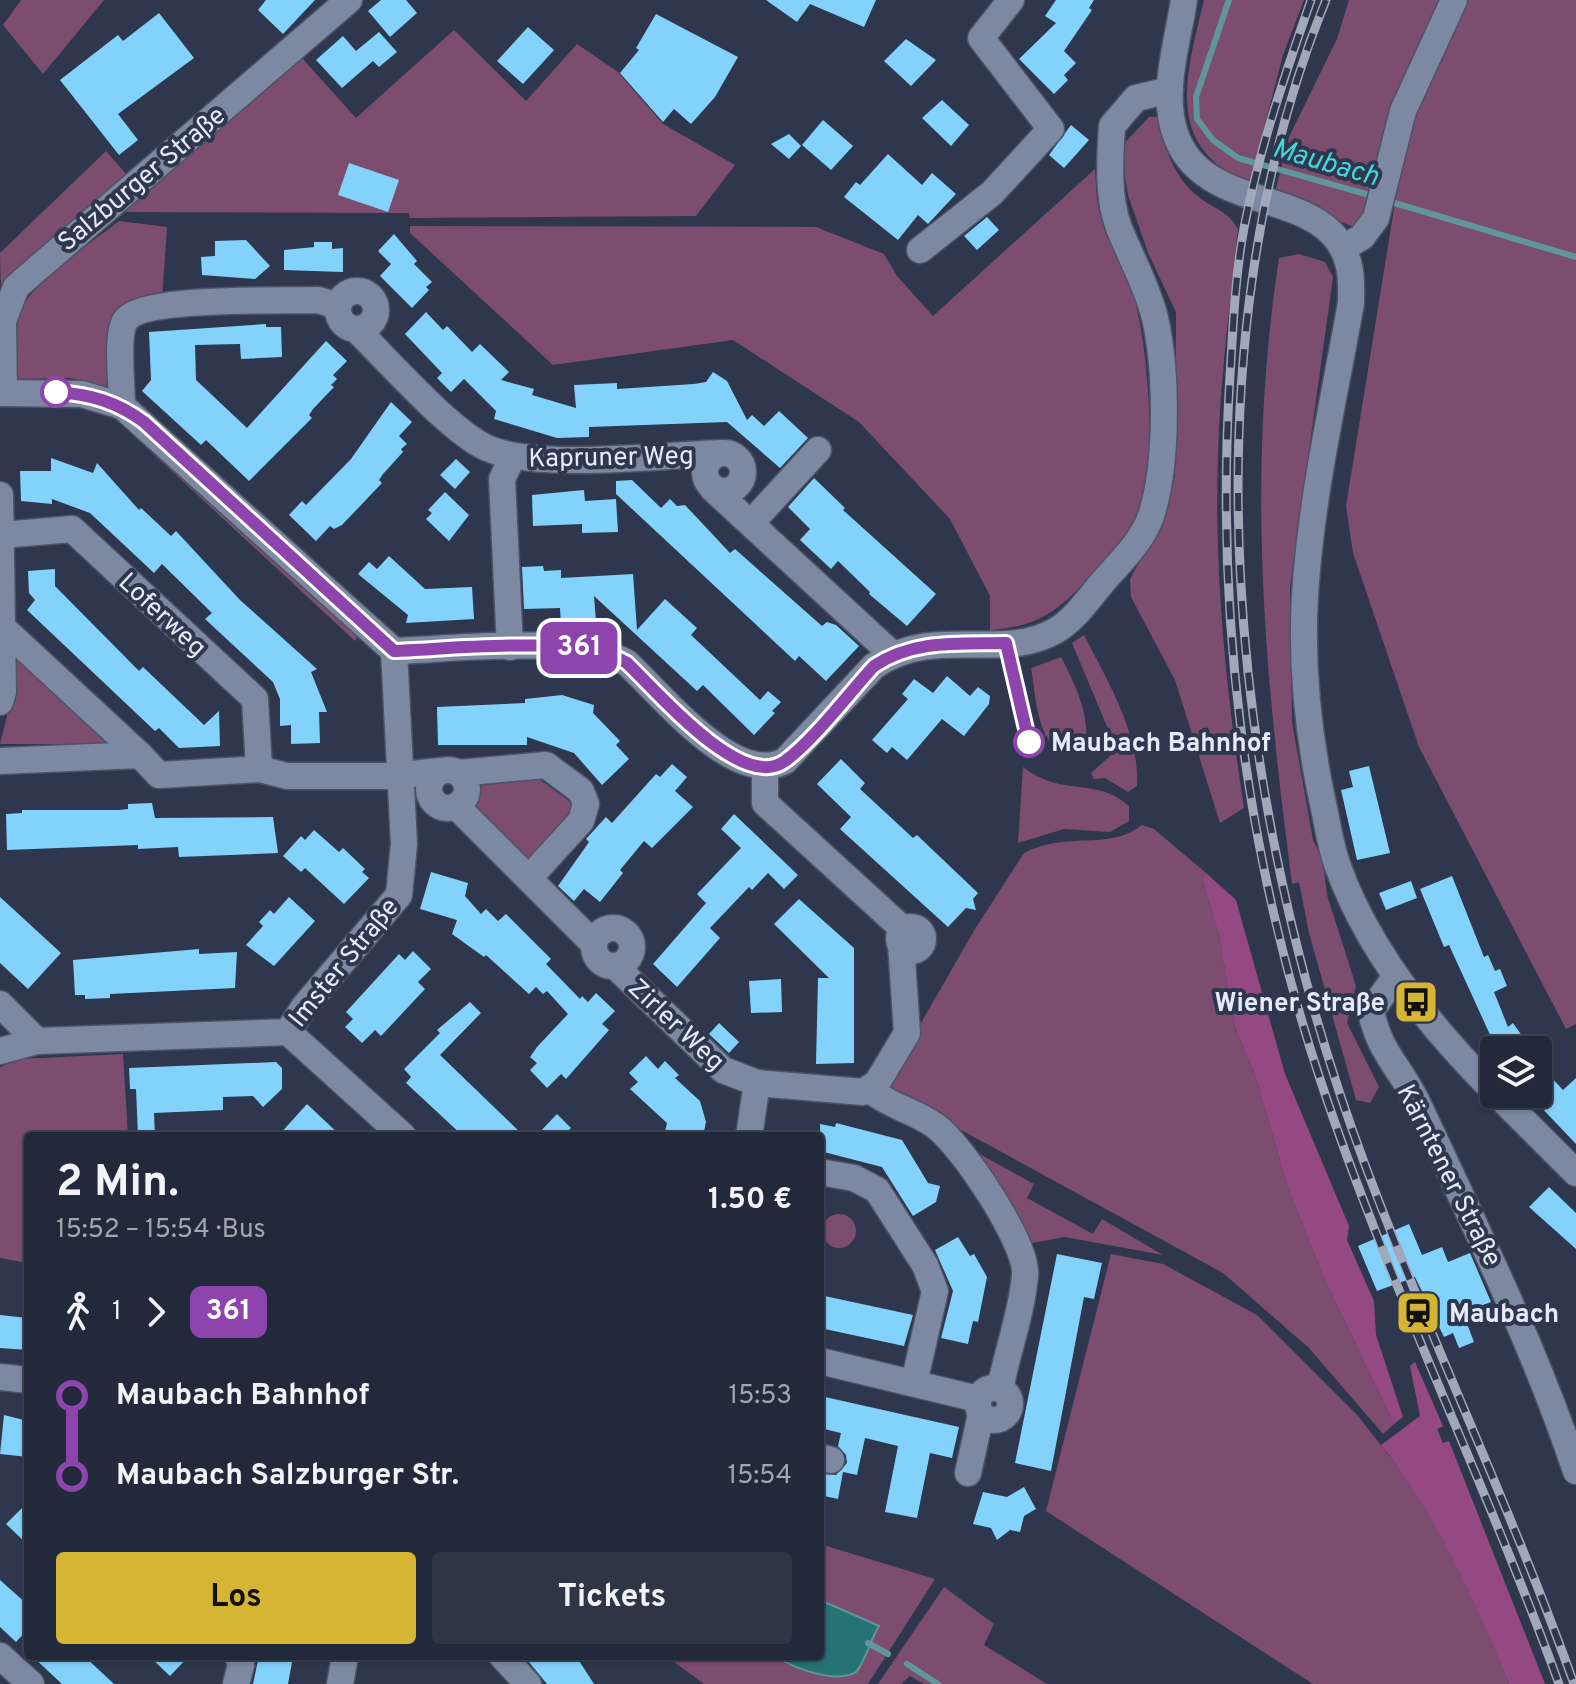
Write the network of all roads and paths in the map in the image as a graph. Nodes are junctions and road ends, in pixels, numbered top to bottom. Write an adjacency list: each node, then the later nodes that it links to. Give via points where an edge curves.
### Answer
1 (349, 0): 8 (street, Salzburger Straße, via 16,287 3,321)
2 (1011, 0): 7 (street, via 981,38 1051,129 992,193)
3 (1184, 0): 5 (street)
4 (1454, 0): 6 (street, via 1403,111 1376,218 1362,237)
5 (1170, 90): 6 (street, via 1175,133 1196,167 1226,189 1315,219); 18 (street, via 1127,105 1112,126 1111,139 1115,213 1147,293 1162,361 1159,479 1150,518 1118,566 1056,631 1034,640 925,645)
6 (1343, 248): 27 (street, via 1350,267 1351,303 1307,566 1304,660 1316,768 1335,861)
7 (920, 250)
8 (2, 393): 9 (street, via 82,394)
9 (122, 406): 11 (street, Kapruner Weg, via 121,331 129,316 169,304 318,300 338,306 342,323 356,329 462,431); 17 (street)
10 (818, 450): 13 (street)
11 (512, 458): 13 (street, Kapruner Weg, via 722,453 735,457 743,474 732,490 713,489); 16 (street, via 502,479)
12 (0, 495): 14 (street)
13 (751, 523): 18 (street, Kapruner Weg)
14 (2, 535): 15 (street); 22 (street, Loferweg, via 72,529 255,699)
15 (4, 629): 19 (street); 20 (street)
16 (510, 647): 17 (street); 23 (street, via 611,653 721,751)
17 (394, 651): 25 (street, Imster Straße)
18 (892, 654): 23 (street, via 874,666 785,761)
19 (0, 702)
20 (140, 755): 21 (street); 22 (street, via 159,775)
21 (0, 761)
22 (259, 769): 25 (street, via 287,776)
23 (765, 769): 34 (street, via 765,803 902,937 907,1033)
24 (450, 772): 25 (street); 26 (street, via 467,791 456,806); 26 (street, via 546,765 581,791 586,804 581,821)
25 (401, 776): 29 (street, Imster Straße, via 404,844 399,895)
26 (529, 878): 33 (street, Zirler Weg, via 594,944 606,929 624,931 632,942 631,955 615,966 723,1070)
27 (1396, 976): 32 (street); 45 (street, Kärntener Straße, via 1371,1011 1377,1039 1416,1100 1507,1291)
28 (0, 1004): 30 (street)
29 (288, 1032): 30 (street, Imster Straße); 36 (street)
30 (37, 1041): 31 (street, Imster Straße)
31 (0, 1051)
32 (1480, 1077)
33 (757, 1083): 34 (street, Zirler Weg); 37 (street)
34 (870, 1090): 44 (street, via 889,1106 944,1134 1016,1242 1026,1272)
35 (1512, 1108): 39 (street)
36 (399, 1132)
37 (750, 1132)
38 (824, 1173): 43 (street, via 854,1178 877,1190 925,1265 935,1291)
39 (1576, 1173)
40 (824, 1362): 43 (street)
41 (0, 1377): 42 (street)
42 (24, 1380)
43 (914, 1383): 44 (street)
44 (986, 1401): 46 (street)
45 (1576, 1471)
46 (968, 1473)
47 (239, 1660): 50 (street)
48 (344, 1660): 51 (street)
49 (506, 1660): 52 (street)
50 (236, 1684)
51 (340, 1684)
52 (528, 1684)

